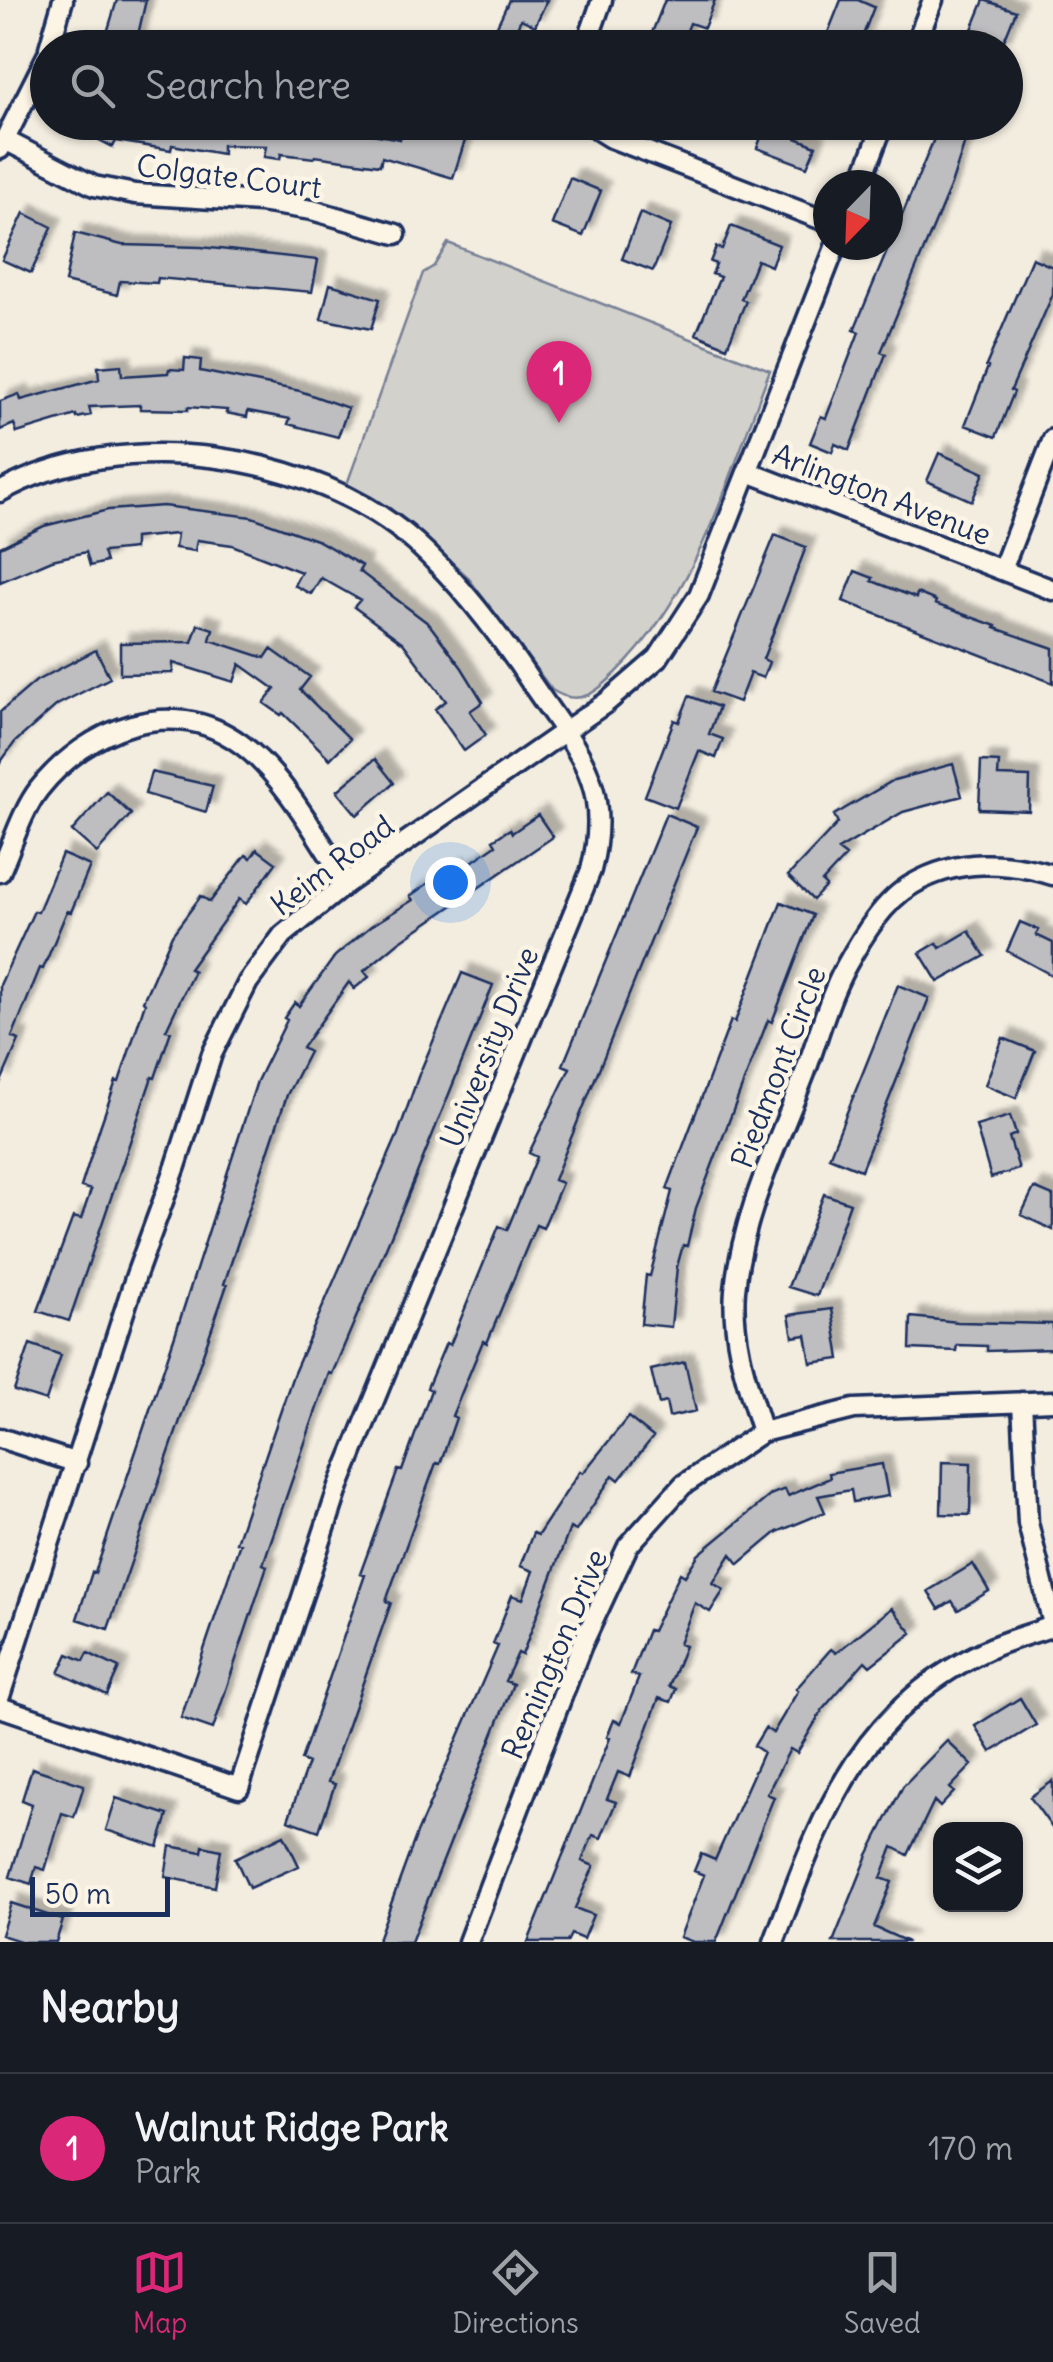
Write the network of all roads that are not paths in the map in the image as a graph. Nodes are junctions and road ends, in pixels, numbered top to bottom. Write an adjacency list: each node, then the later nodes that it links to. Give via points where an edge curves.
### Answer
1 (64, 0): 4 (street)
2 (602, 0): 5 (street)
3 (932, 0): 6 (street)
4 (55, 30)
5 (591, 30)
6 (921, 30)
7 (30, 88): 10 (street)
8 (619, 140): 12 (street)
9 (877, 140): 11 (street)
10 (3, 144): 13 (street, Colgate Court, via 94,186 312,210)
11 (866, 170)
12 (813, 216)
13 (396, 234)
14 (830, 260): 16 (street, Keim Road)
15 (1053, 439): 18 (street)
16 (748, 472): 18 (street, Arlington Avenue); 20 (street, Keim Road, via 680,628 626,688)
17 (0, 492): 20 (street, University Drive, via 83,460 203,455 289,474 356,502 414,541 466,596)
18 (1002, 570): 19 (street, Arlington Avenue)
19 (1053, 590)
20 (564, 732): 23 (street, Keim Road); 31 (street, University Drive, via 598,796 600,836 591,870 338,1486 239,1788)
21 (0, 872): 23 (street, via 37,791 83,745 123,726 178,720 214,729 254,755)
22 (1053, 876): 26 (street, Piedmont Circle, via 1014,864 981,864 911,884 878,916 845,968 744,1234 735,1294 738,1354)
23 (347, 882): 28 (street, Keim Road, via 283,935 248,982 212,1054)
24 (1053, 1401): 25 (street, Remington Drive)
25 (1022, 1402): 26 (street, Remington Drive, via 854,1409); 29 (street, via 1028,1523)
26 (762, 1432): 32 (street, Remington Drive, via 683,1484 628,1546 581,1647)
27 (0, 1438): 28 (street)
28 (77, 1462): 30 (street, Keim Road)
29 (1053, 1625): 33 (street, via 961,1664 898,1710 833,1796)
30 (0, 1696)
31 (0, 1708)
32 (468, 1942)
33 (774, 1942)

